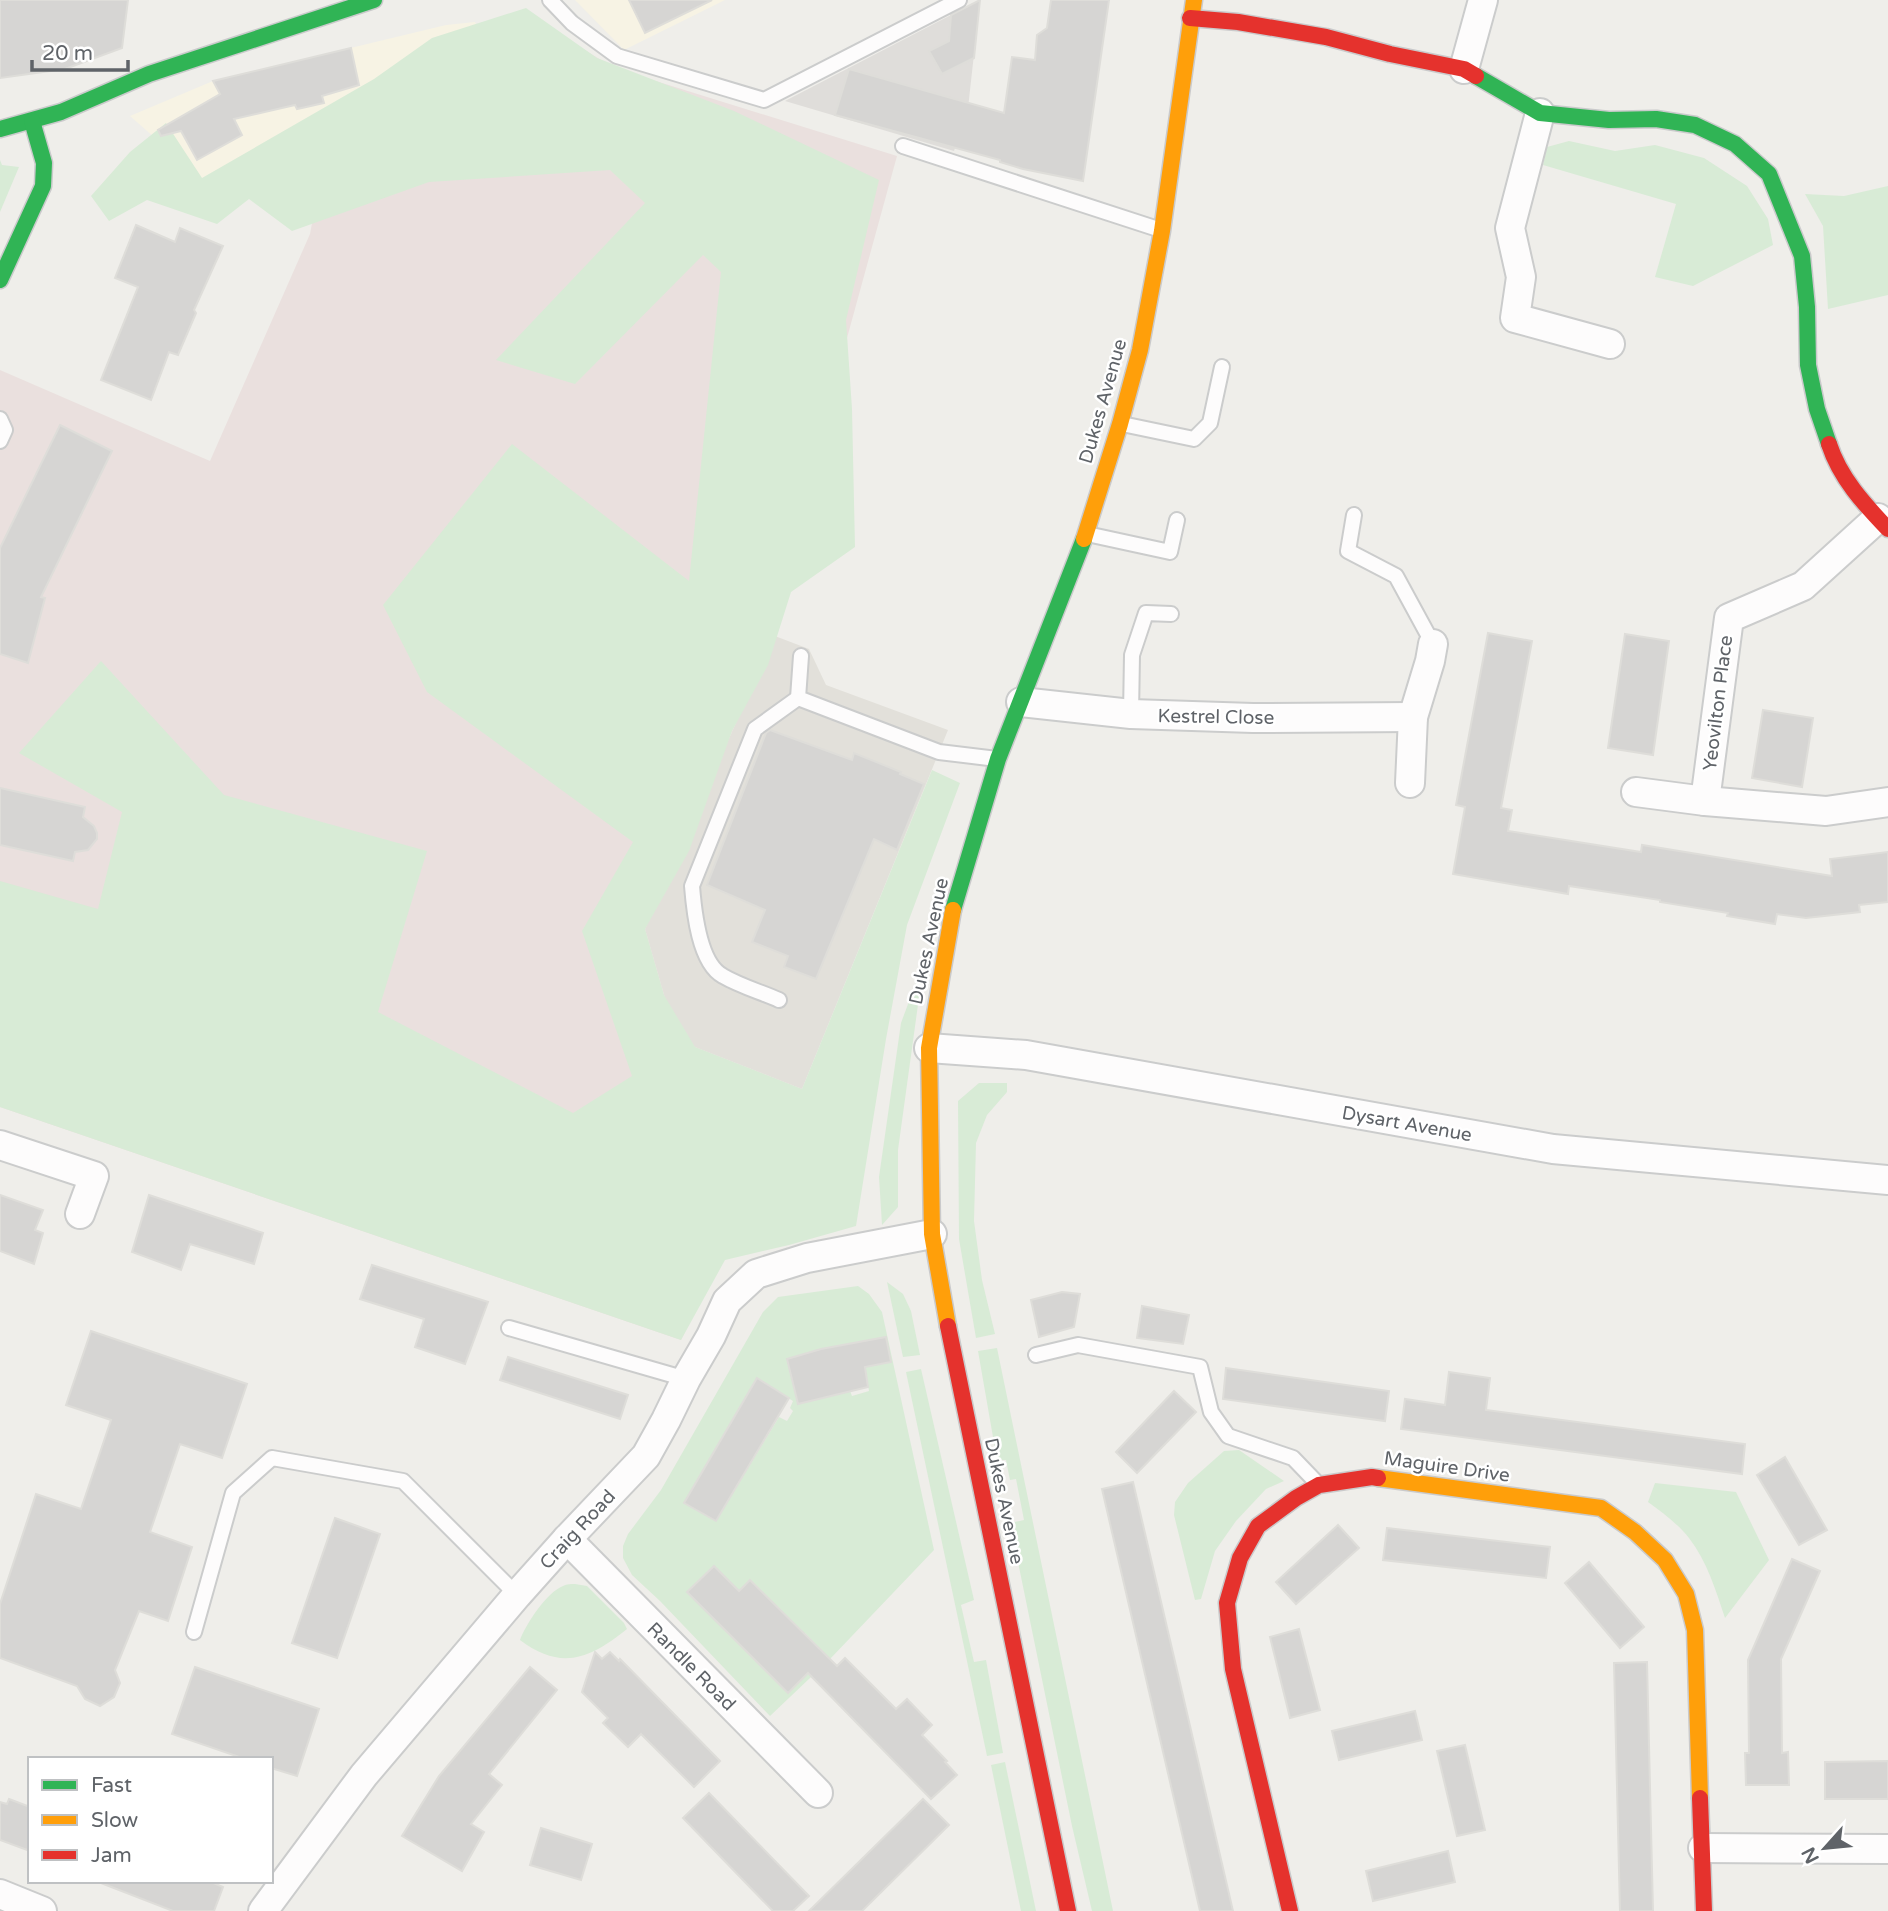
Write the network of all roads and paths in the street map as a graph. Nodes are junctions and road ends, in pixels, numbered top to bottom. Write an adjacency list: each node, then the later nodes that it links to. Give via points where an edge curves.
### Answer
1 (374, 0): 9 (street, via 170,66)
2 (550, 0): 3 (lane, via 572,23 617,56 764,100)
3 (959, 0)
4 (1194, 0): 6 (street, Dukes Avenue)
5 (1483, 0): 7 (street)
6 (1190, 18): 7 (street, via 1326,37); 12 (street, Dukes Avenue)
7 (1464, 69): 8 (street)
8 (1541, 113): 14 (street, via 1510,228 1521,277 1515,318); 21 (street, via 1695,125 1735,144 1769,174 1802,256 1808,365 1817,409 1834,459 1861,501)
9 (32, 121): 10 (street); 13 (street, via 44,163 43,186)
10 (0, 129)
11 (902, 146): 12 (lane)
12 (1162, 231): 17 (street, Dukes Avenue, via 1140,350)
13 (0, 280)
14 (1609, 344)
15 (1222, 367): 17 (lane, via 1210,423 1194,439)
16 (0, 419): 18 (lane, via 5,430)
17 (1120, 424): 22 (street, Dukes Avenue)
18 (0, 441)
19 (1354, 515): 24 (lane, via 1348,551 1396,576)
20 (1177, 520): 22 (lane, via 1170,552)
21 (1883, 523): 33 (street, Yeovilton Place, via 1803,586 1729,618)
22 (1086, 533): 27 (street, Dukes Avenue)
23 (1171, 614): 28 (lane, via 1146,613 1132,655)
24 (1433, 644): 29 (street)
25 (801, 656): 26 (lane)
26 (798, 698): 30 (lane, via 940,752); 35 (lane, via 755,729 692,886 705,956 720,975)
27 (1021, 702): 28 (street, Kestrel Close); 30 (street, Dukes Avenue)
28 (1131, 713): 29 (street, Kestrel Close)
29 (1413, 717): 31 (street)
30 (998, 759): 36 (street, Dukes Avenue, via 954,905)
31 (1410, 783)
32 (1636, 792): 33 (street)
33 (1704, 802): 34 (street, via 1826,811)
34 (1888, 802)
35 (779, 1000)
36 (929, 1048): 38 (street, Dysart Avenue, via 1026,1055 1553,1149); 40 (street, Dukes Avenue)
37 (0, 1145): 39 (street, via 94,1176)
38 (1888, 1180)
39 (80, 1214)
40 (932, 1234): 43 (street, Craig Road, via 807,1258 756,1274 727,1301); 54 (street, Dukes Avenue)
41 (509, 1328): 43 (lane)
42 (1036, 1355): 44 (lane, via 1078,1345 1199,1367 1211,1412 1228,1436 1293,1458)
43 (686, 1379): 45 (street, Craig Road, via 646,1456)
44 (1320, 1485): 49 (street, Maguire Drive, via 1372,1477 1601,1508 1665,1560 1686,1594 1695,1630); 55 (street, Maguire Drive, via 1258,1526 1240,1558 1227,1603 1233,1669)
45 (567, 1539): 46 (street, Craig Road); 48 (street, Randle Road)
46 (517, 1595): 47 (lane, via 403,1481 272,1458 233,1493); 53 (street, Craig Road, via 364,1775)
47 (194, 1632)
48 (818, 1793)
49 (1703, 1848): 50 (street); 56 (street, Maguire Drive)
50 (1888, 1849)
51 (0, 1894): 52 (street)
52 (42, 1911)
53 (262, 1911)
54 (1068, 1911)
55 (1290, 1911)
56 (1704, 1911)

